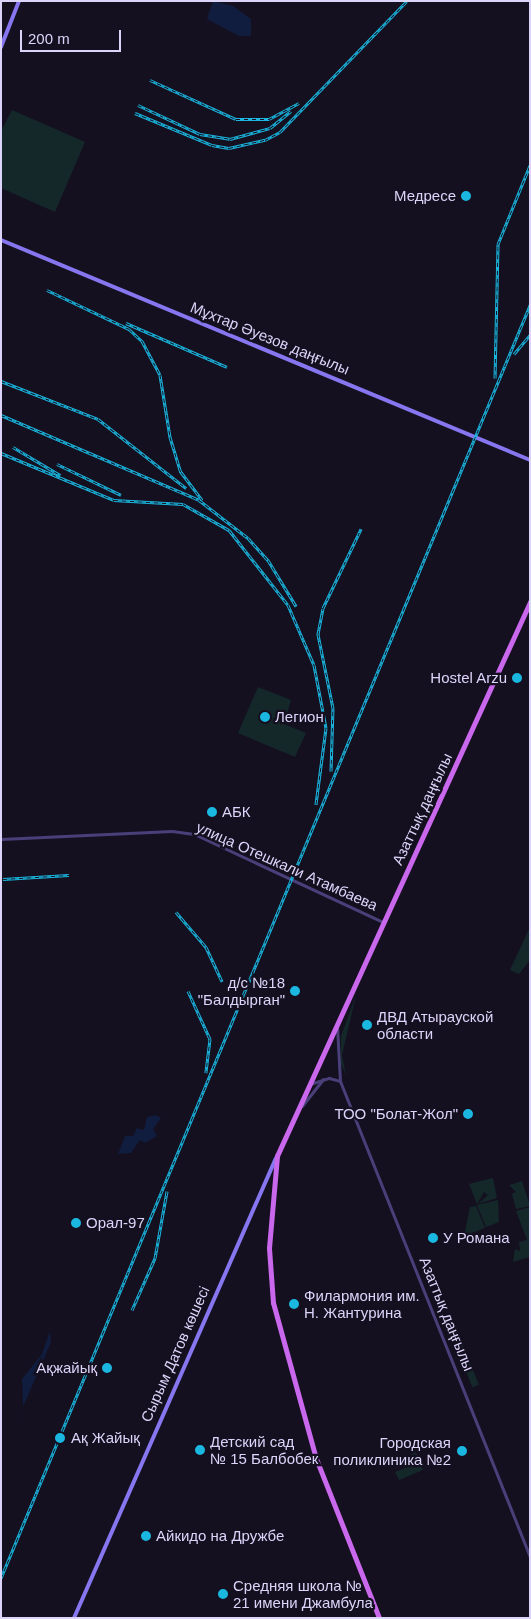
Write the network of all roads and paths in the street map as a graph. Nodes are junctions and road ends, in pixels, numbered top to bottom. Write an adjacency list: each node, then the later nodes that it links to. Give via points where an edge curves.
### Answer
1 (19, 1): 2 (main road)
2 (1, 47)
3 (1, 240): 4 (main road, Мұхтар Әуезов даңғылы)
4 (530, 460)
5 (530, 602): 7 (main road, Азаттық даңғылы)
6 (1, 839): 7 (street, улица Отешкали Атамбаева, via 172,831 194,834)
7 (383, 922): 8 (main road, Азаттық даңғылы)
8 (337, 1026): 10 (street, Азаттық даңғылы); 11 (main road, Азаттық даңғылы)
9 (324, 1079): 10 (street); 11 (street); 12 (street)
10 (340, 1081): 14 (street, Азаттық даңғылы)
11 (309, 1085): 12 (main road, Азаттық даңғылы)
12 (296, 1114): 13 (main road, Азаттық даңғылы)
13 (277, 1156): 15 (main road, Сырым Датов көшесі); 16 (main road, Азаттық даңғылы, via 269,1248 272,1290 316,1459)
14 (530, 1557)
15 (74, 1618)
16 (380, 1618)

